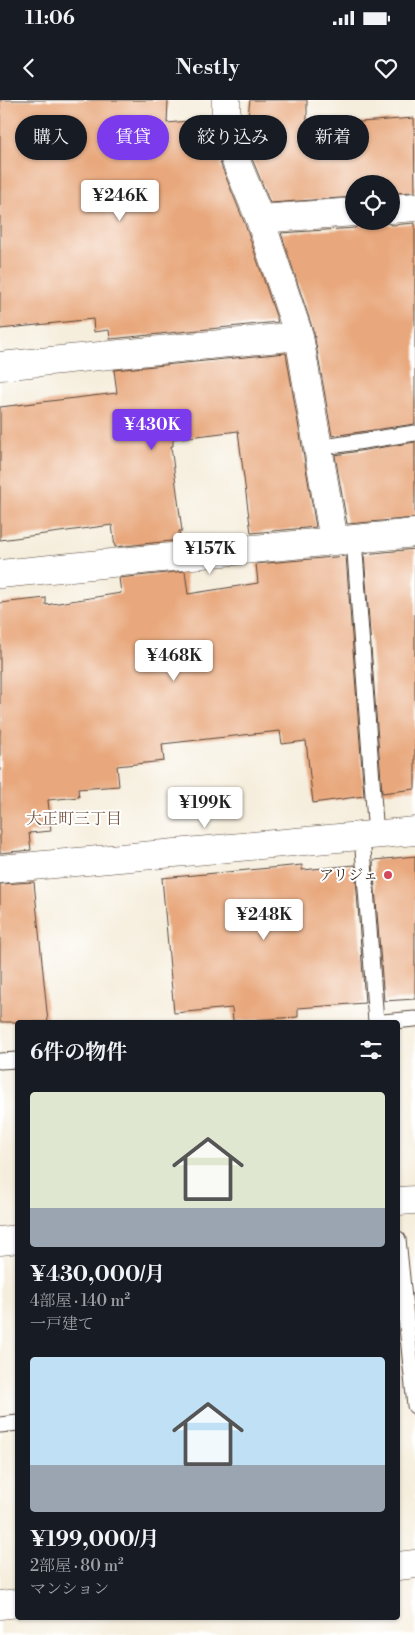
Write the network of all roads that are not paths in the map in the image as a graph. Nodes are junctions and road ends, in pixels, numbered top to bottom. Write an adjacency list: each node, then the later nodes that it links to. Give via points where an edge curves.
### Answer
1 (226, 100): 5 (street, via 226,137)
2 (415, 207): 3 (street)
3 (400, 208)
4 (345, 213): 5 (street)
5 (260, 219): 6 (street)
6 (299, 336): 7 (street); 9 (street)
7 (0, 366)
8 (415, 433): 9 (lane)
9 (318, 448): 11 (street)
10 (415, 534): 11 (street)
11 (344, 540): 12 (street); 14 (lane)
12 (0, 574)
13 (415, 831): 14 (street)
14 (369, 836): 15 (street); 17 (lane)
15 (0, 869)
16 (415, 1019): 18 (lane)
17 (376, 1020)
18 (400, 1020)
19 (15, 1060): 20 (lane)
20 (0, 1061)
21 (415, 1200): 22 (street)
22 (400, 1201)
23 (15, 1239): 24 (street)
24 (0, 1240)
25 (400, 1280): 26 (lane)
26 (405, 1382): 27 (lane)
27 (415, 1406)
28 (15, 1423): 29 (lane)
29 (0, 1425)
30 (415, 1564): 31 (street)
31 (400, 1566)
32 (15, 1603): 33 (street)
33 (0, 1605)

